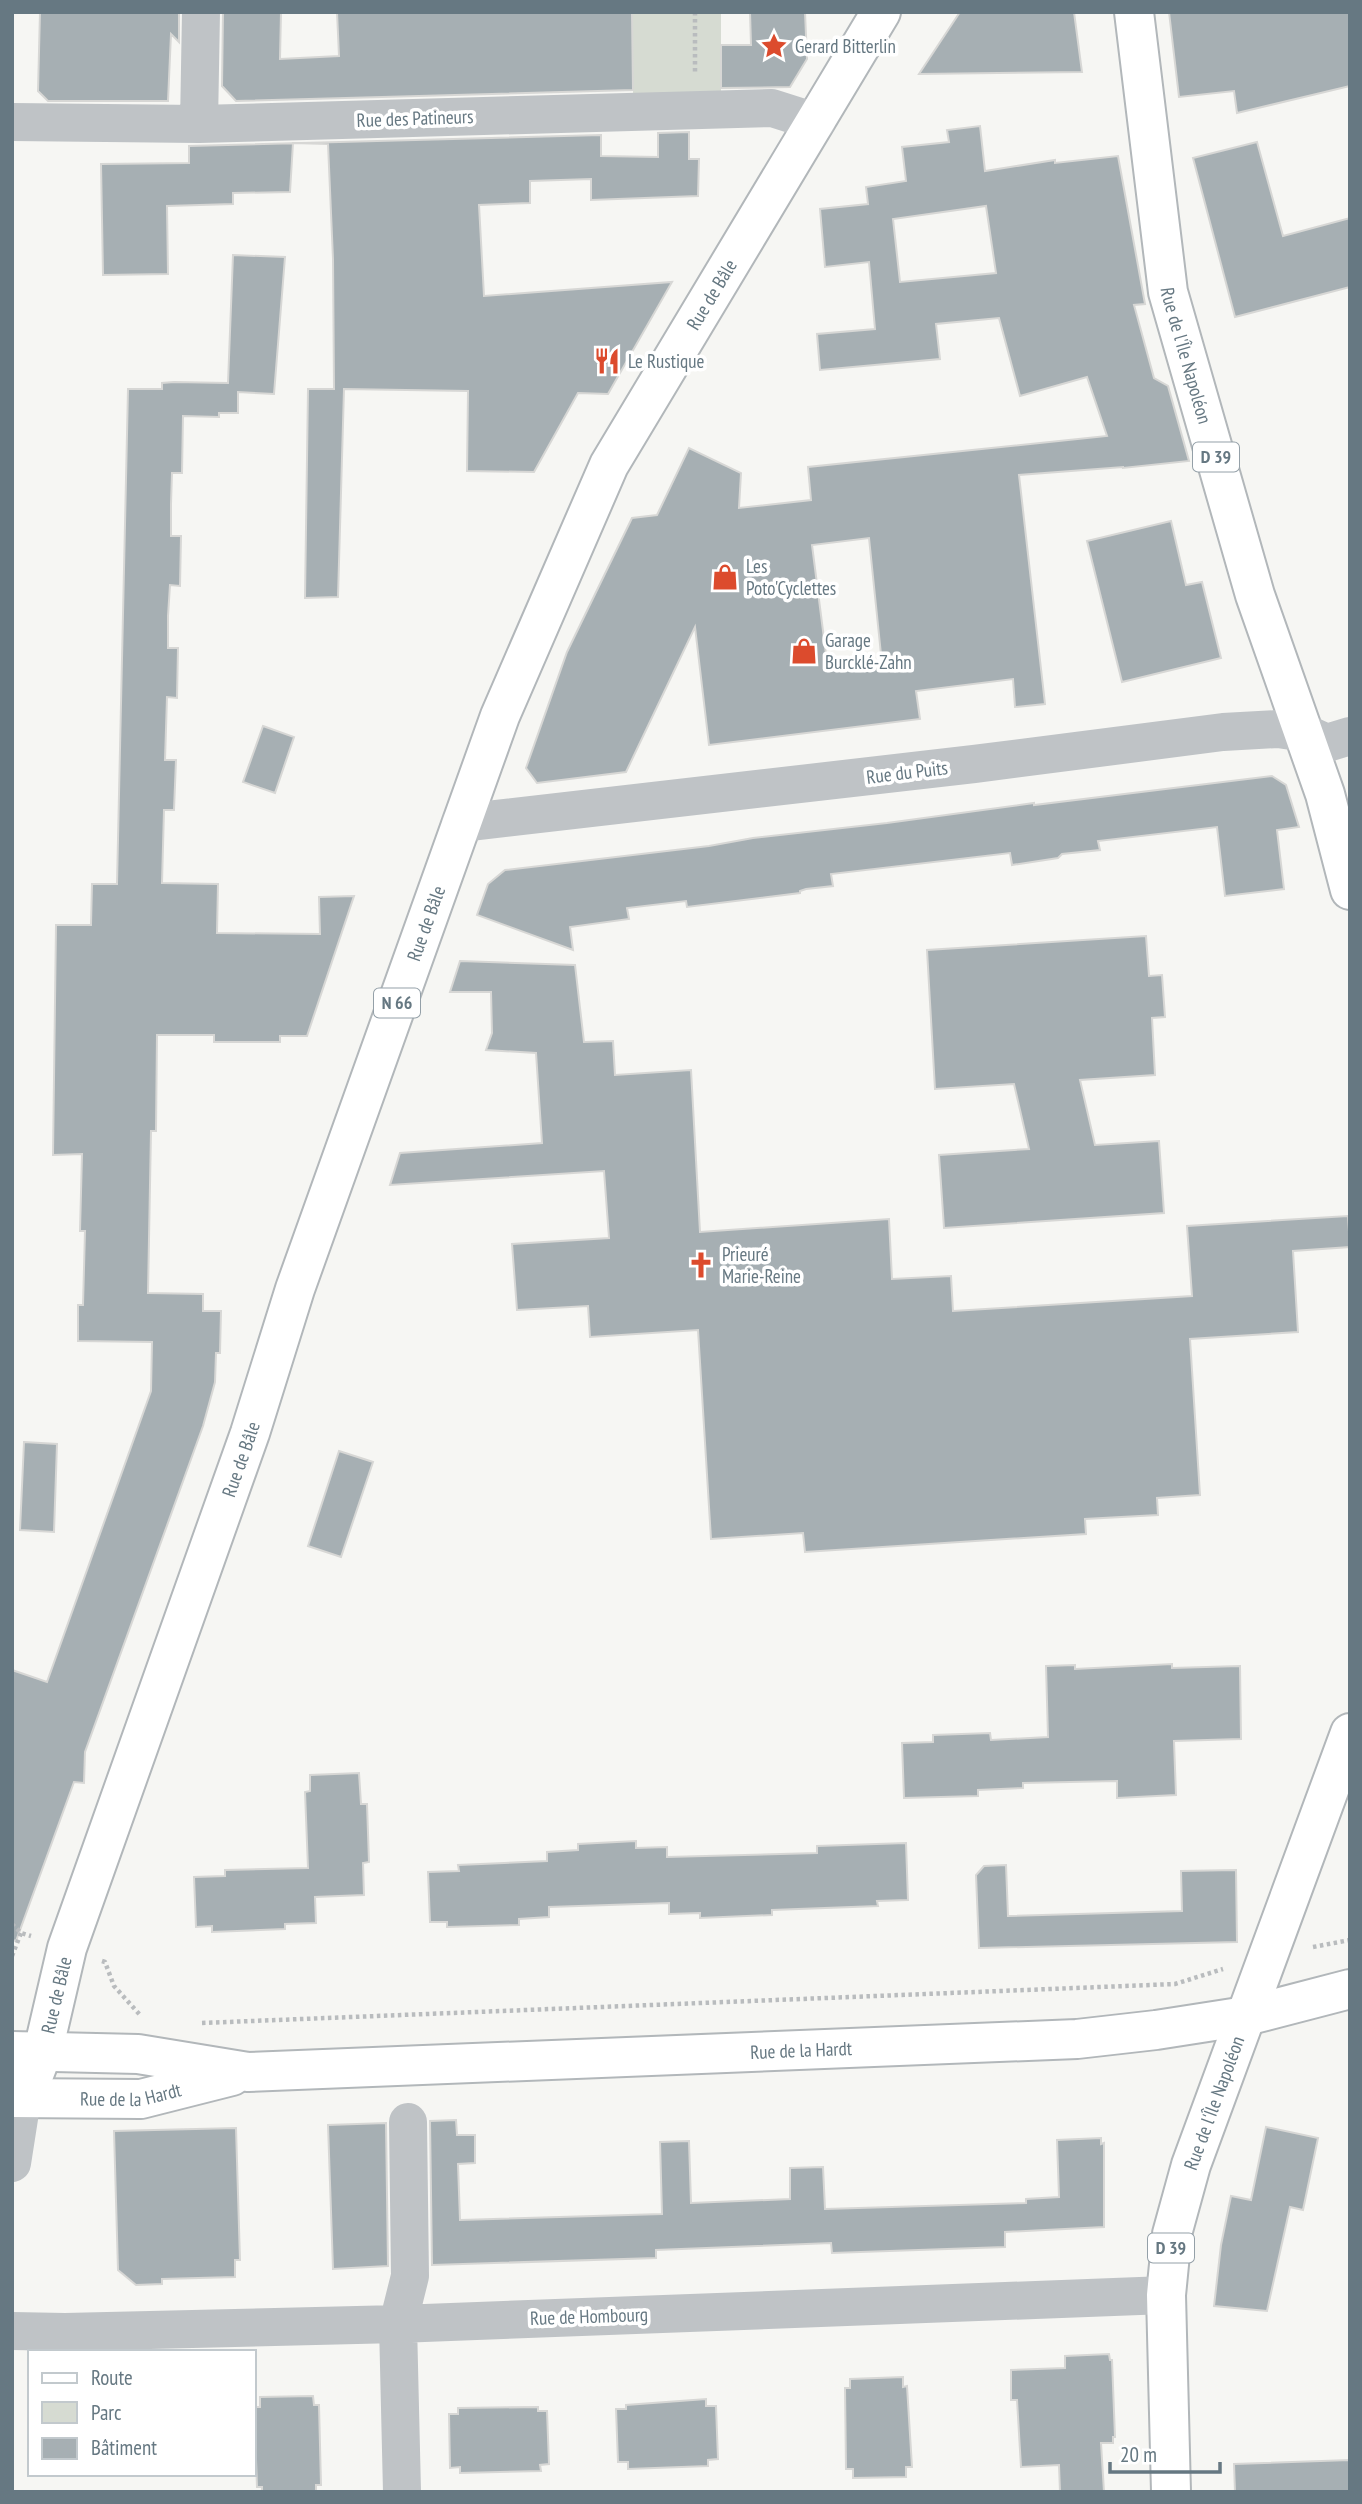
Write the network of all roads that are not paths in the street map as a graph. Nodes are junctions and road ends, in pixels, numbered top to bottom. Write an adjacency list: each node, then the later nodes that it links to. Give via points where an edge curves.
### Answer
1 (201, 12): 6 (street)
2 (881, 12): 5 (main road, Rue de Bâle / N 66)
3 (1135, 12): 7 (main road, Rue de l'Île Napoléon / D 39, via 1168,292 1255,594)
4 (12, 122): 6 (street, Rue des Patineurs)
5 (816, 122): 6 (street, Rue des Patineurs, via 772,107); 9 (main road, Rue de Bâle / N 66, via 608,465 500,716)
6 (199, 124)
7 (1305, 733): 8 (street, Rue du Puits, via 1327,743); 9 (street, Rue du Puits, via 1278,729 1223,732); 10 (main road, Rue de l'Île Napoléon / D 39)
8 (1350, 736)
9 (461, 823): 14 (main road, Rue de Bâle / N 66, via 295,1289 250,1433)
10 (1350, 890)
11 (1350, 1732): 13 (main road, Rue de l'Île Napoléon / D 39)
12 (1350, 1989): 13 (main road, Rue de la Hardt)
13 (1246, 2016): 15 (main road, Rue de la Hardt, via 1077,2039); 19 (main road, Rue de l'Île Napoléon / D 39, via 1191,2165 1172,2234)
14 (28, 2051): 15 (main road, Rue de la Hardt, via 138,2054); 16 (main road, via 35,2072)
15 (248, 2072): 16 (main road, Rue de la Hardt, via 142,2099)
16 (16, 2093): 18 (street)
17 (408, 2122): 20 (street, via 410,2276)
18 (12, 2163)
19 (1166, 2295): 20 (street, Rue de Hombourg); 23 (main road, Rue de l'Île Napoléon / D 39)
20 (398, 2324): 21 (street, Rue de Hombourg); 22 (street)
21 (12, 2331)
22 (402, 2492)
23 (1171, 2492)

